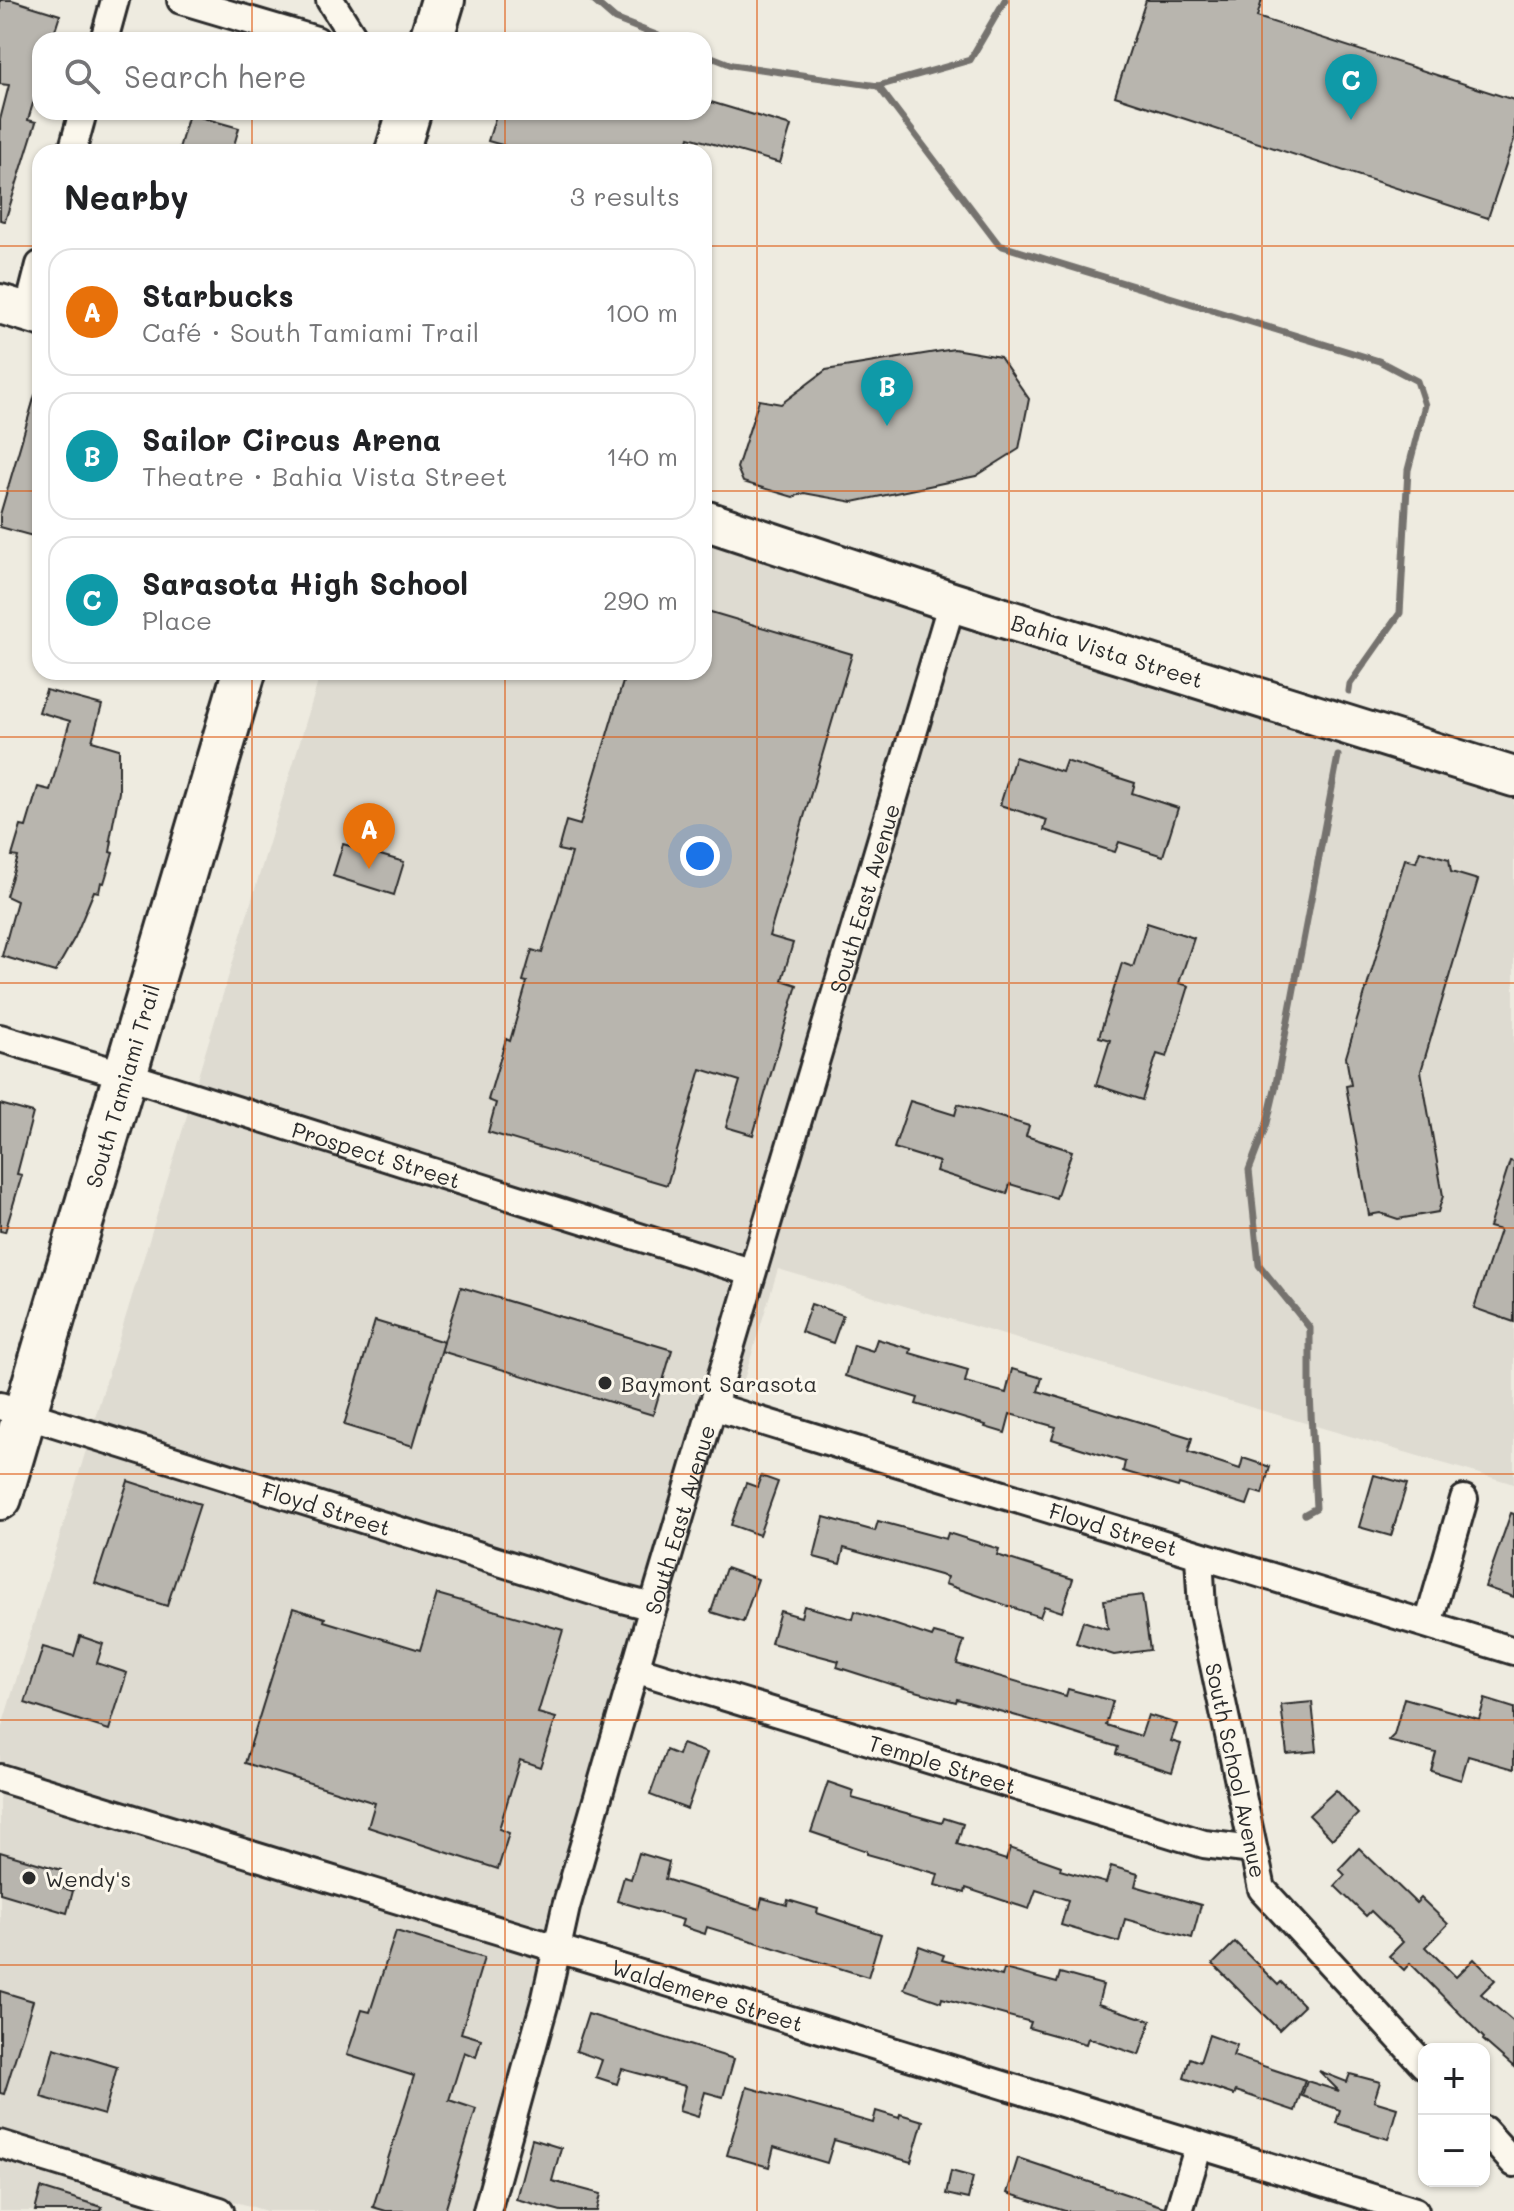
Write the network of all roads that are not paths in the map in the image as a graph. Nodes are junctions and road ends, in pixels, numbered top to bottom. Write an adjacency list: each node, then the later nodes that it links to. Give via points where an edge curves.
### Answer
1 (115, 0): 5 (street)
2 (181, 0): 6 (street)
3 (330, 0): 7 (street)
4 (443, 0): 8 (main road)
5 (106, 32)
6 (289, 32)
7 (350, 32)
8 (433, 32)
9 (81, 120): 11 (street)
10 (407, 120): 12 (main road)
11 (74, 144)
12 (399, 144)
13 (32, 287): 14 (street)
14 (23, 311)
15 (712, 523): 16 (street, Bahia Vista Street)
16 (952, 602): 18 (street, Bahia Vista Street); 21 (street, South East Avenue)
17 (242, 680): 20 (main road, South Tamiami Trail)
18 (1514, 777)
19 (0, 1038): 20 (street, Prospect Street)
20 (125, 1075): 21 (street, Prospect Street); 23 (main road, South Tamiami Trail)
21 (750, 1272): 22 (street, South East Avenue)
22 (712, 1406): 26 (street, Floyd Street); 27 (street, South East Avenue)
23 (13, 1410): 24 (main road, South Tamiami Trail); 27 (street, Floyd Street)
24 (0, 1498)
25 (1464, 1499): 28 (street)
26 (1199, 1556): 28 (street, Floyd Street); 32 (street, South School Avenue, via 1202,1609)
27 (653, 1607): 30 (street, South East Avenue)
28 (1428, 1624): 29 (street, Floyd Street)
29 (1514, 1651)
30 (635, 1669): 32 (street, Temple Street, via 1204,1844); 33 (street, South East Avenue)
31 (0, 1778): 33 (street, Waldemere Street)
32 (1253, 1850): 34 (street, South School Avenue, via 1266,1895)
33 (557, 1949): 37 (street, Waldemere Street); 40 (street, South East Avenue)
34 (1418, 2059)
35 (1490, 2137): 38 (street)
36 (0, 2144): 39 (street)
37 (1199, 2145): 41 (street); 42 (street, Waldemere Street)
38 (1514, 2163)
39 (220, 2211)
40 (487, 2211)
41 (1179, 2211)
42 (1415, 2211)

